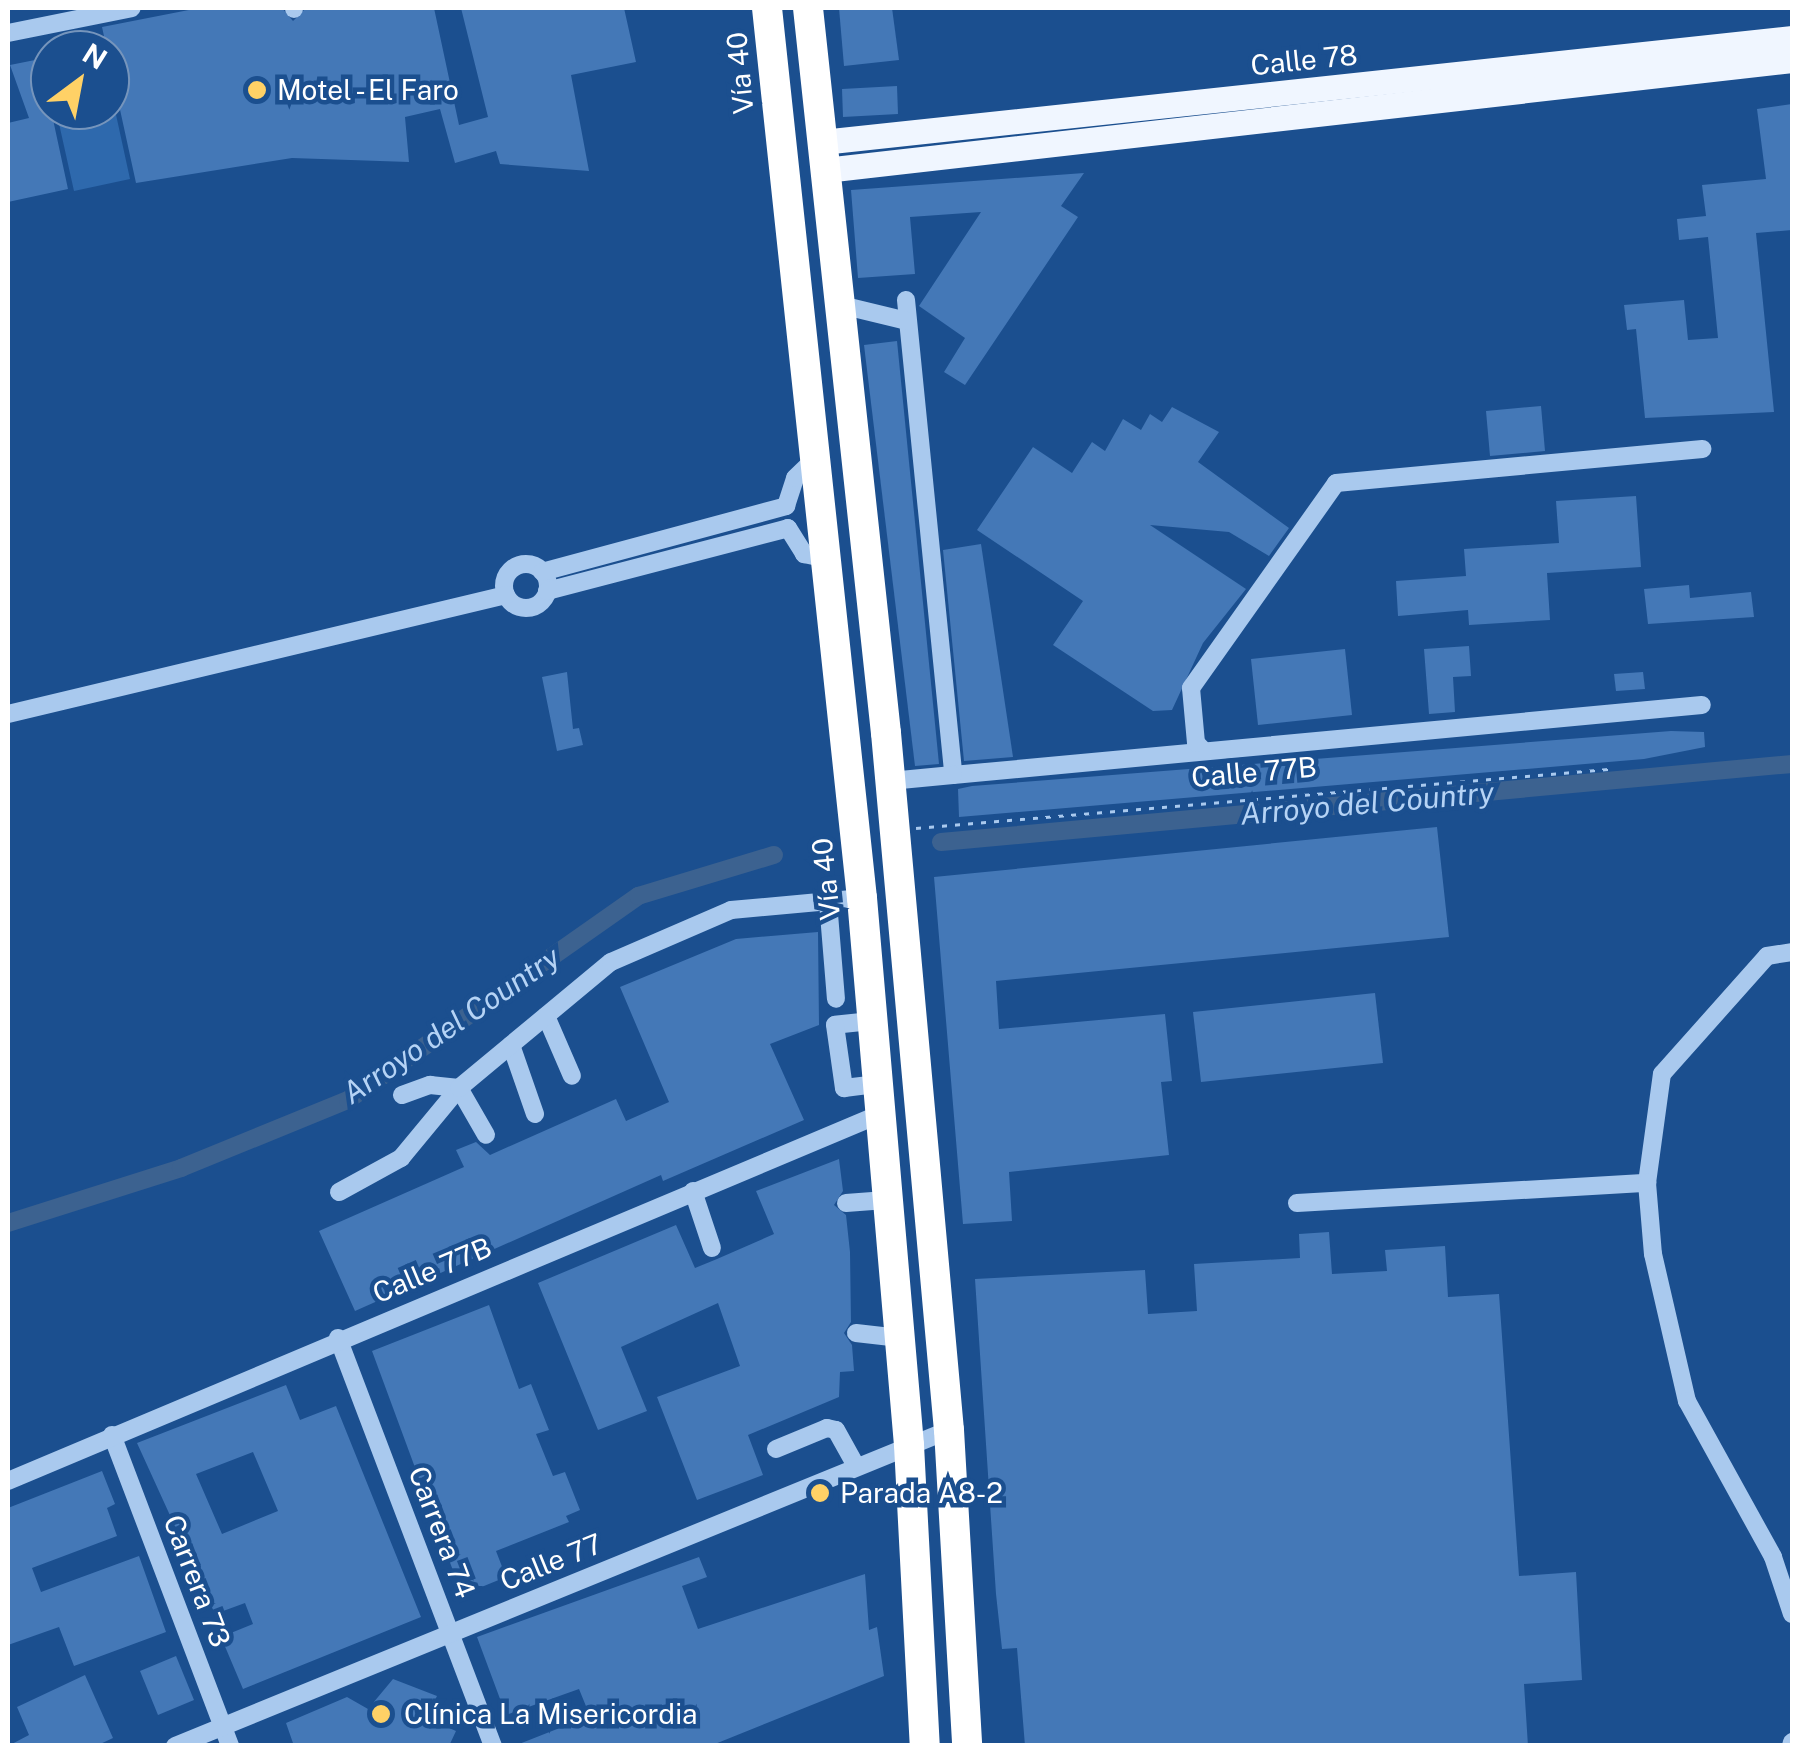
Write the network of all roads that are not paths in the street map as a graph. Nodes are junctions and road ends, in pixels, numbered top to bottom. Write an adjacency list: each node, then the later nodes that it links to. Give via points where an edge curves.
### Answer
1 (132, 8): 4 (street)
2 (767, 8): 10 (highway, Vía 40)
3 (808, 8): 7 (highway)
4 (8, 33)
5 (1792, 38): 7 (main road, Calle 78)
6 (1792, 60): 7 (main road, Calle 78)
7 (823, 156): 9 (highway)
8 (906, 300): 11 (street)
9 (850, 306): 10 (highway); 11 (street); 23 (highway)
10 (800, 307): 13 (highway, Vía 40)
11 (907, 322): 26 (street)
12 (1702, 448): 25 (street, via 1336,483 1191,688 1196,742)
13 (817, 457): 14 (street, via 795,478); 17 (highway, Vía 40)
14 (786, 506): 15 (street); 16 (street)
15 (762, 524): 16 (street); 18 (street); 19 (street)
16 (788, 528): 17 (street, via 804,554)
17 (827, 559): 24 (highway, Vía 40)
18 (542, 572): 19 (street); 20 (street, via 530,565 511,570)
19 (547, 591): 20 (street, via 528,608)
20 (506, 595): 22 (street)
21 (1702, 705): 25 (street)
22 (8, 714)
23 (886, 733): 24 (highway); 27 (highway)
24 (844, 736): 28 (highway, Vía 40)
25 (1204, 752): 26 (street)
26 (953, 775): 27 (street)
27 (898, 780): 47 (highway)
28 (862, 898): 29 (street); 37 (highway, Vía 40)
29 (828, 902): 31 (street); 32 (street, via 731,910 611,962)
30 (1792, 952): 40 (street, via 1767,956 1662,1074)
31 (836, 998)
32 (546, 1016): 33 (street); 34 (street)
33 (511, 1045): 35 (street); 38 (street)
34 (572, 1076)
35 (460, 1088): 36 (street, via 430,1085); 39 (street); 42 (street, via 400,1158)
36 (402, 1094)
37 (879, 1099): 41 (street, Calle 77B); 43 (highway, Vía 40)
38 (535, 1114)
39 (486, 1135)
40 (1647, 1183): 45 (street); 58 (street, via 1653,1254 1688,1401 1773,1557)
41 (694, 1191): 46 (street); 50 (street, Calle 77B)
42 (338, 1192)
43 (886, 1200): 44 (street); 48 (highway, Vía 40)
44 (846, 1203)
45 (1298, 1203)
46 (712, 1248)
47 (932, 1250): 48 (highway); 52 (highway)
48 (894, 1253): 51 (highway, Vía 40)
49 (856, 1333): 51 (street)
50 (338, 1338): 53 (street, Calle 77B); 59 (street, Carrera 74)
51 (900, 1338): 54 (highway, Vía 40)
52 (949, 1430): 54 (street, Calle 77); 65 (highway)
53 (112, 1435): 57 (street, Calle 77B); 60 (street, Carrera 73)
54 (909, 1445): 56 (street, Calle 77); 64 (highway, Vía 40)
55 (776, 1449): 56 (street, via 827,1428 836,1430)
56 (856, 1466): 59 (street, Calle 77)
57 (8, 1481)
58 (1792, 1614)
59 (452, 1633): 60 (street, Calle 77); 63 (street, Carrera 74)
60 (223, 1726): 61 (street, Calle 77); 62 (street, Carrera 73)
61 (176, 1746)
62 (230, 1746)
63 (494, 1746)
64 (925, 1746)
65 (967, 1746)

